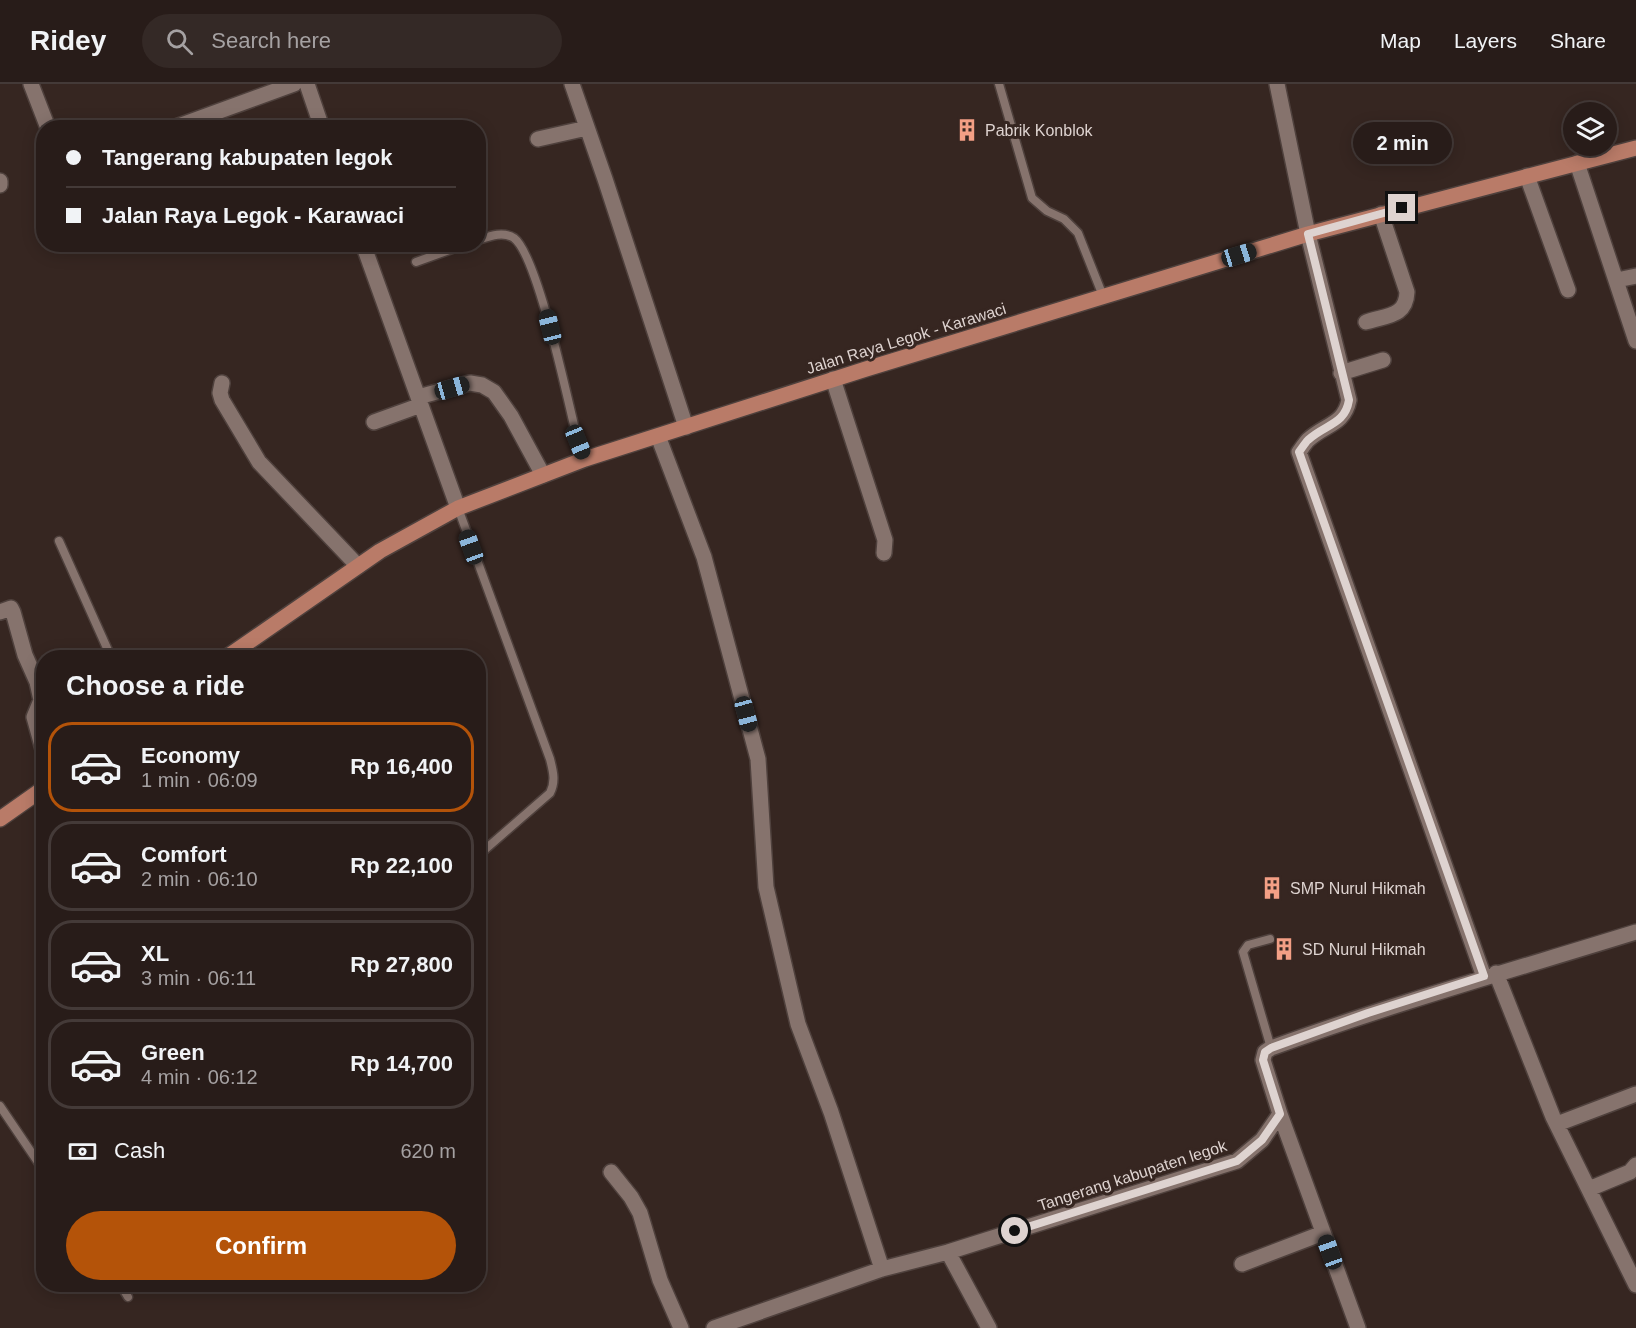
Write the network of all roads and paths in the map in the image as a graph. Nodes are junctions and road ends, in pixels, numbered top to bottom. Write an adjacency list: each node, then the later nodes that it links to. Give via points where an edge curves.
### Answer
1 (32, 84): 7 (street)
2 (294, 84): 8 (street)
3 (307, 84): 9 (street)
4 (572, 84): 10 (street)
5 (999, 84): 24 (lane, via 1032,198 1078,233)
6 (1277, 84): 16 (street)
7 (45, 120)
8 (195, 120)
9 (319, 120)
10 (588, 128): 11 (street); 33 (street)
11 (538, 140)
12 (1636, 148): 13 (main road, Jalan Raya Legok - Karawaci)
13 (1577, 163): 14 (main road, Jalan Raya Legok - Karawaci); 22 (street)
14 (1527, 176): 15 (main road, Jalan Raya Legok - Karawaci); 23 (street)
15 (1381, 214): 16 (main road, Jalan Raya Legok - Karawaci); 25 (street, via 1407,292 1406,304 1400,311)
16 (1308, 234): 24 (main road, Jalan Raya Legok - Karawaci); 28 (street)
17 (486, 238): 35 (lane, via 503,234 512,237 525,254 545,306)
18 (366, 252): 31 (street)
19 (444, 252): 20 (lane)
20 (416, 262)
21 (1636, 276): 22 (street)
22 (1617, 280): 26 (street)
23 (1568, 290)
24 (1103, 296): 29 (main road, Jalan Raya Legok - Karawaci)
25 (1366, 322)
26 (1636, 341)
27 (1383, 360): 28 (street)
28 (1341, 373): 50 (street, via 1349,400 1347,410 1308,440 1299,452)
29 (833, 380): 33 (main road, Jalan Raya Legok - Karawaci); 39 (street, via 875,505 885,540)
30 (222, 383): 40 (street, via 222,400 259,462)
31 (419, 401): 32 (street); 36 (street, via 470,383 494,392); 37 (street)
32 (374, 422)
33 (686, 427): 34 (main road, Jalan Raya Legok - Karawaci)
34 (658, 436): 35 (main road, Jalan Raya Legok - Karawaci); 63 (street, via 704,557 758,759 766,888 798,1024)
35 (585, 459): 36 (main road, Jalan Raya Legok - Karawaci)
36 (543, 475): 37 (main road, Jalan Raya Legok - Karawaci)
37 (458, 508): 40 (main road, Jalan Raya Legok - Karawaci); 47 (lane, via 554,777 550,793)
38 (59, 541): 42 (lane)
39 (884, 553)
40 (358, 566): 43 (main road, Jalan Raya Legok - Karawaci)
41 (0, 612): 44 (street, via 11,608 14,612)
42 (108, 650)
43 (237, 650)
44 (36, 680)
45 (36, 794): 46 (main road)
46 (0, 819)
47 (486, 849)
48 (1636, 932): 50 (street)
49 (1270, 939): 51 (lane, via 1248,945 1243,952)
50 (1490, 975): 51 (street); 55 (street)
51 (1271, 1048): 54 (street, via 1263,1060)
52 (1636, 1094): 55 (street)
53 (0, 1106): 56 (lane)
54 (1280, 1114): 60 (street); 61 (street, Tangerang kabupaten legok, via 1262,1140 1237,1161)
55 (1557, 1124): 59 (street)
56 (36, 1159)
57 (1636, 1165): 59 (street, via 1630,1172)
58 (611, 1172): 67 (street, via 640,1213 660,1280)
59 (1588, 1189): 64 (street)
60 (1323, 1233): 62 (street); 70 (street)
61 (948, 1252): 63 (street, Tangerang kabupaten legok); 69 (street)
62 (1242, 1264)
63 (882, 1269): 68 (street, Tangerang kabupaten legok)
64 (1636, 1285)
65 (125, 1292): 66 (lane)
66 (128, 1296)
67 (681, 1328)
68 (714, 1328)
69 (989, 1328)
70 (1358, 1328)

